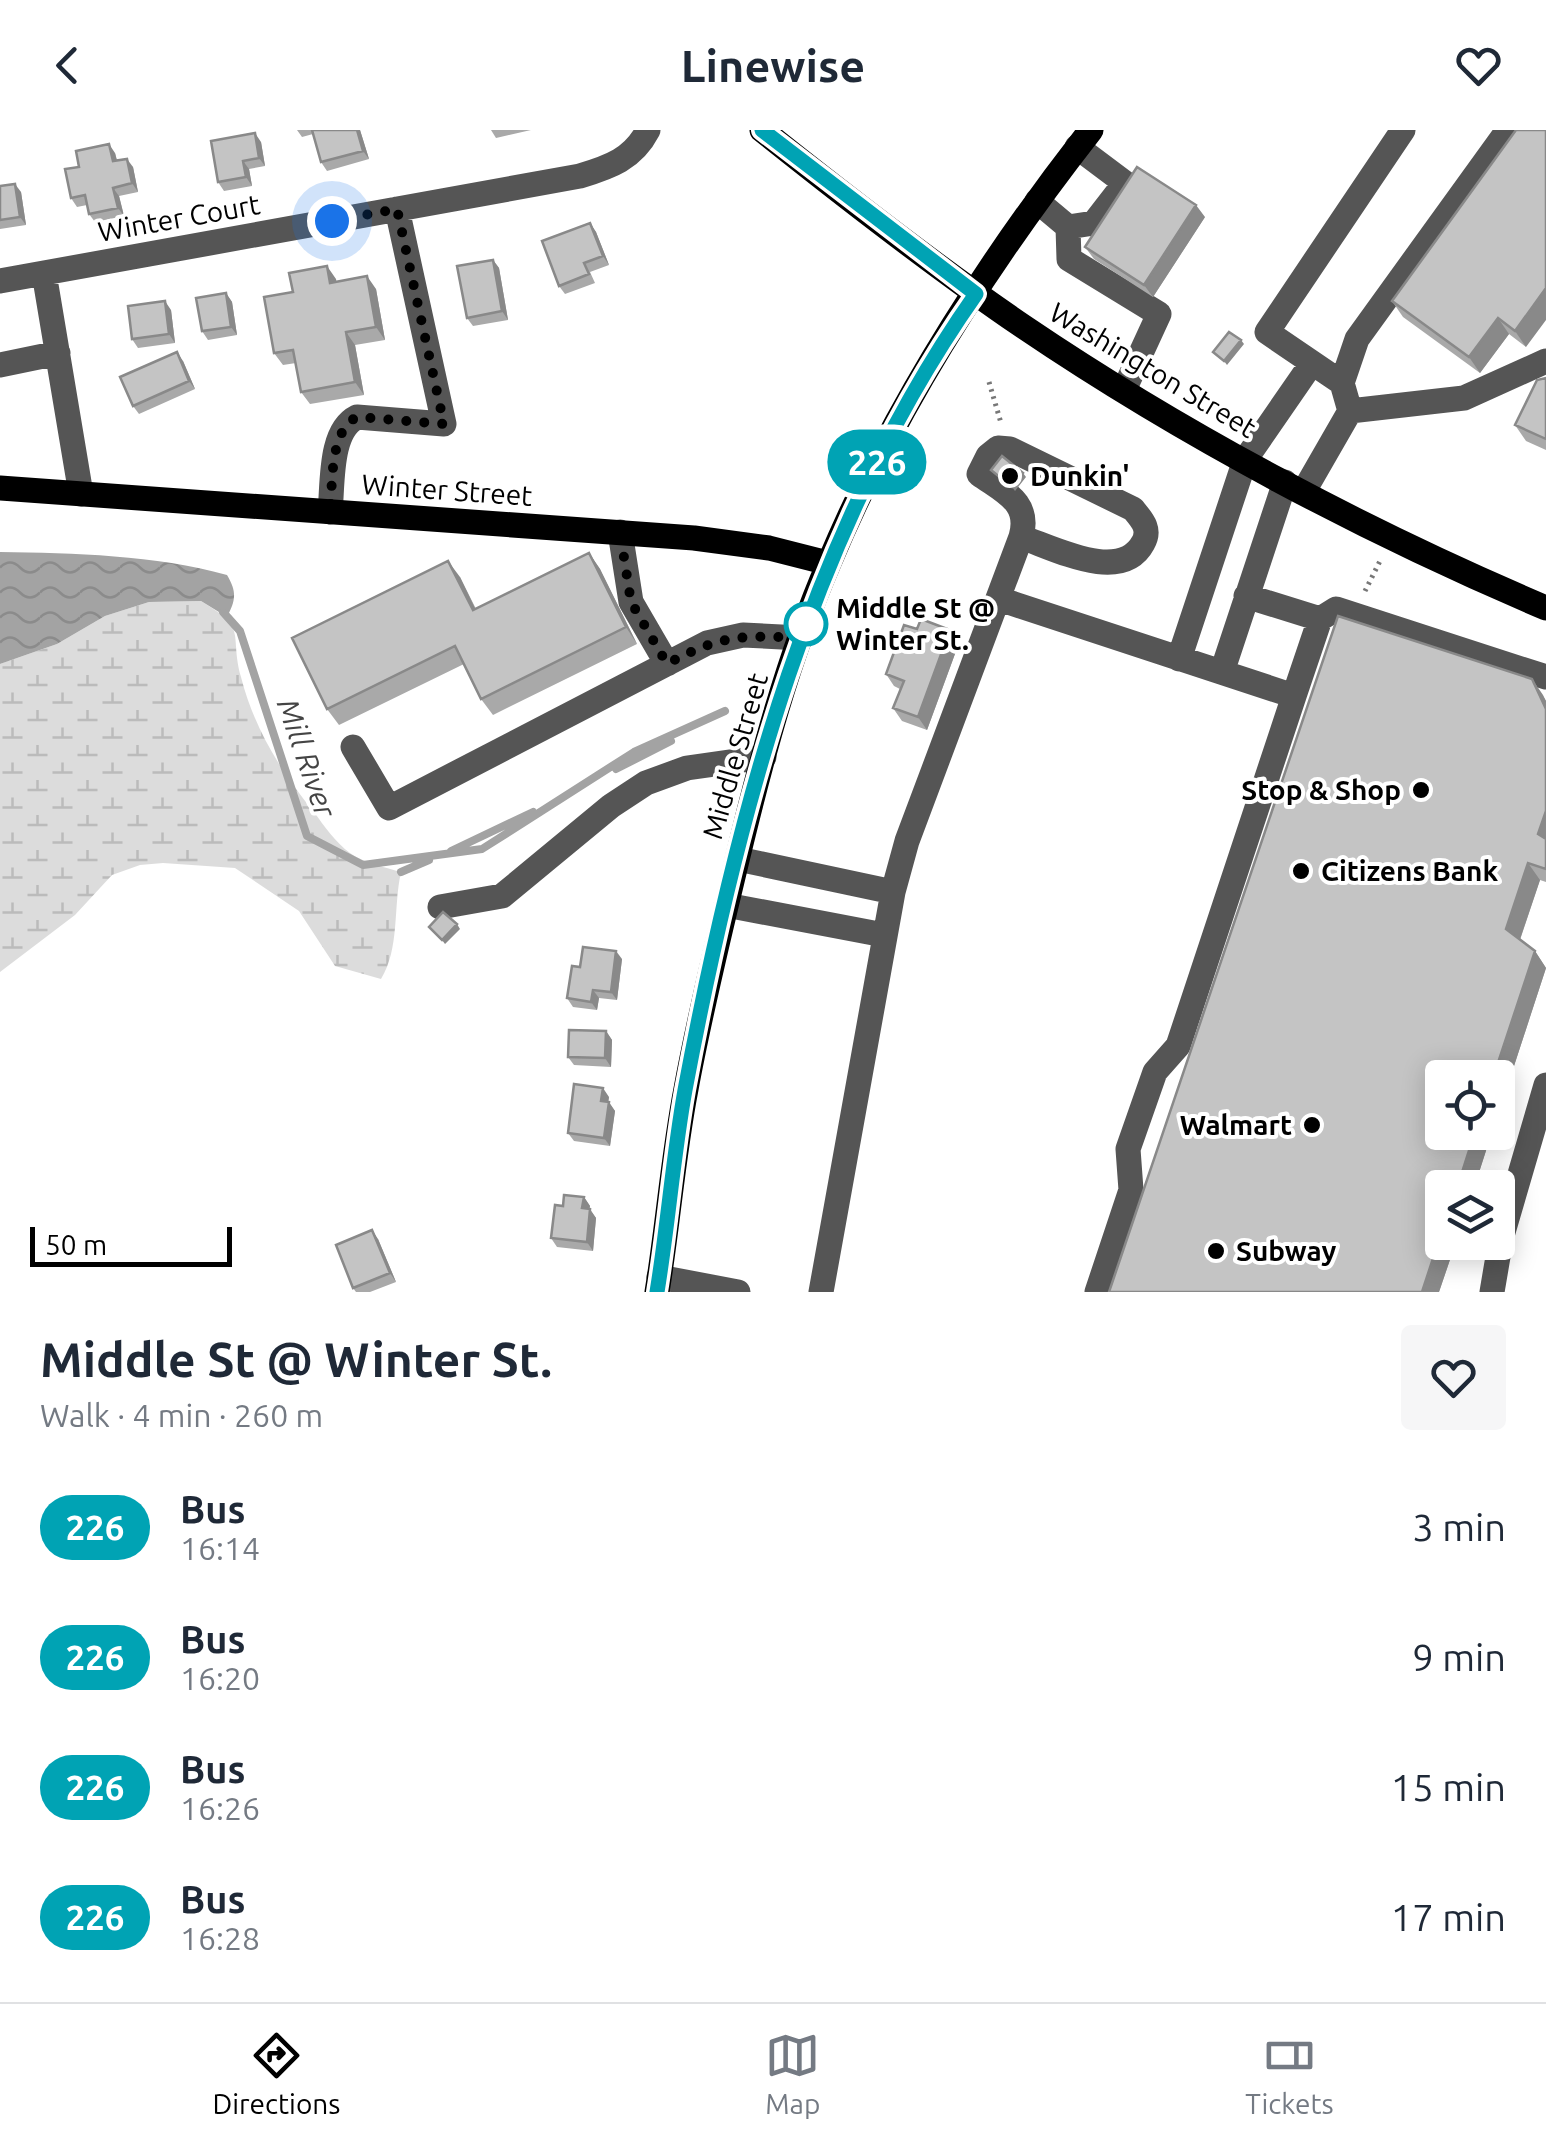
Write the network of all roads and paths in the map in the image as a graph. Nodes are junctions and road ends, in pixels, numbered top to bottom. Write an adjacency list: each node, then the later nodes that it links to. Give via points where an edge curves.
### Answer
1 (762, 130): 11 (main road, Washington Street)
2 (1403, 130): 14 (street, via 1267,332)
3 (1508, 130): 17 (street, via 1356,340)
4 (647, 133): 7 (street, Winter Court, via 620,161 580,176)
5 (1084, 139): 6 (main road, Middle Street); 8 (street, via 1125,183 1094,222)
6 (1037, 202): 8 (street); 11 (main road, Middle Street)
7 (397, 209): 9 (street, Winter Court); 25 (street, via 444,424 357,417 347,422 339,435)
8 (1068, 227): 18 (street, via 1069,259 1159,314)
9 (44, 273): 10 (street, Winter Court); 12 (street)
10 (0, 281)
11 (976, 294): 18 (main road, Washington Street); 28 (main road, Middle Street, via 920,382)
12 (58, 352): 15 (street); 24 (street)
13 (1546, 361): 19 (street, via 1464,398)
14 (1312, 363): 17 (street); 21 (street)
15 (0, 365)
16 (990, 382): 20 (path)
17 (1342, 383): 19 (street)
18 (1124, 390): 21 (main road, Washington Street)
19 (1350, 411): 22 (street)
20 (1002, 425)
21 (1244, 460): 22 (main road, Washington Street); 34 (street)
22 (1295, 487): 29 (street); 31 (main road, Washington Street)
23 (0, 488): 24 (main road, Winter Street)
24 (81, 494): 25 (main road, Winter Street)
25 (330, 512): 26 (main road, Winter Street)
26 (620, 532): 28 (main road, Winter Street, via 769,548); 35 (street, via 631,602)
27 (1021, 537): 27 (street, via 1102,563 1137,554 1147,536 1133,509 998,448 979,474 1022,510); 30 (street)
28 (828, 564): 33 (main road, Middle Street)
29 (1246, 596): 32 (street); 36 (street)
30 (999, 599): 34 (street); 42 (street)
31 (1546, 608)
32 (1320, 619): 37 (street, via 1336,609); 38 (street)
33 (801, 638): 35 (street, via 743,635 706,643); 40 (main road, Middle Street)
34 (1178, 659): 36 (street)
35 (667, 664): 39 (street, via 389,808)
36 (1222, 672): 38 (street)
37 (1546, 677)
38 (1294, 696): 50 (street, via 1178,1046 1155,1072 1128,1149 1131,1190)
39 (353, 746)
40 (764, 757): 41 (main road, Middle Street); 44 (street, via 687,768 646,782 502,896)
41 (738, 859): 42 (street); 43 (main road, Middle Street)
42 (893, 892): 45 (street)
43 (726, 904): 45 (street); 47 (main road, Middle Street, via 685,1091)
44 (440, 907)
45 (884, 935): 49 (street)
46 (1546, 1085): 51 (street)
47 (658, 1284): 48 (street)
48 (738, 1292)
49 (821, 1292)
50 (1097, 1292)
51 (1492, 1292)

